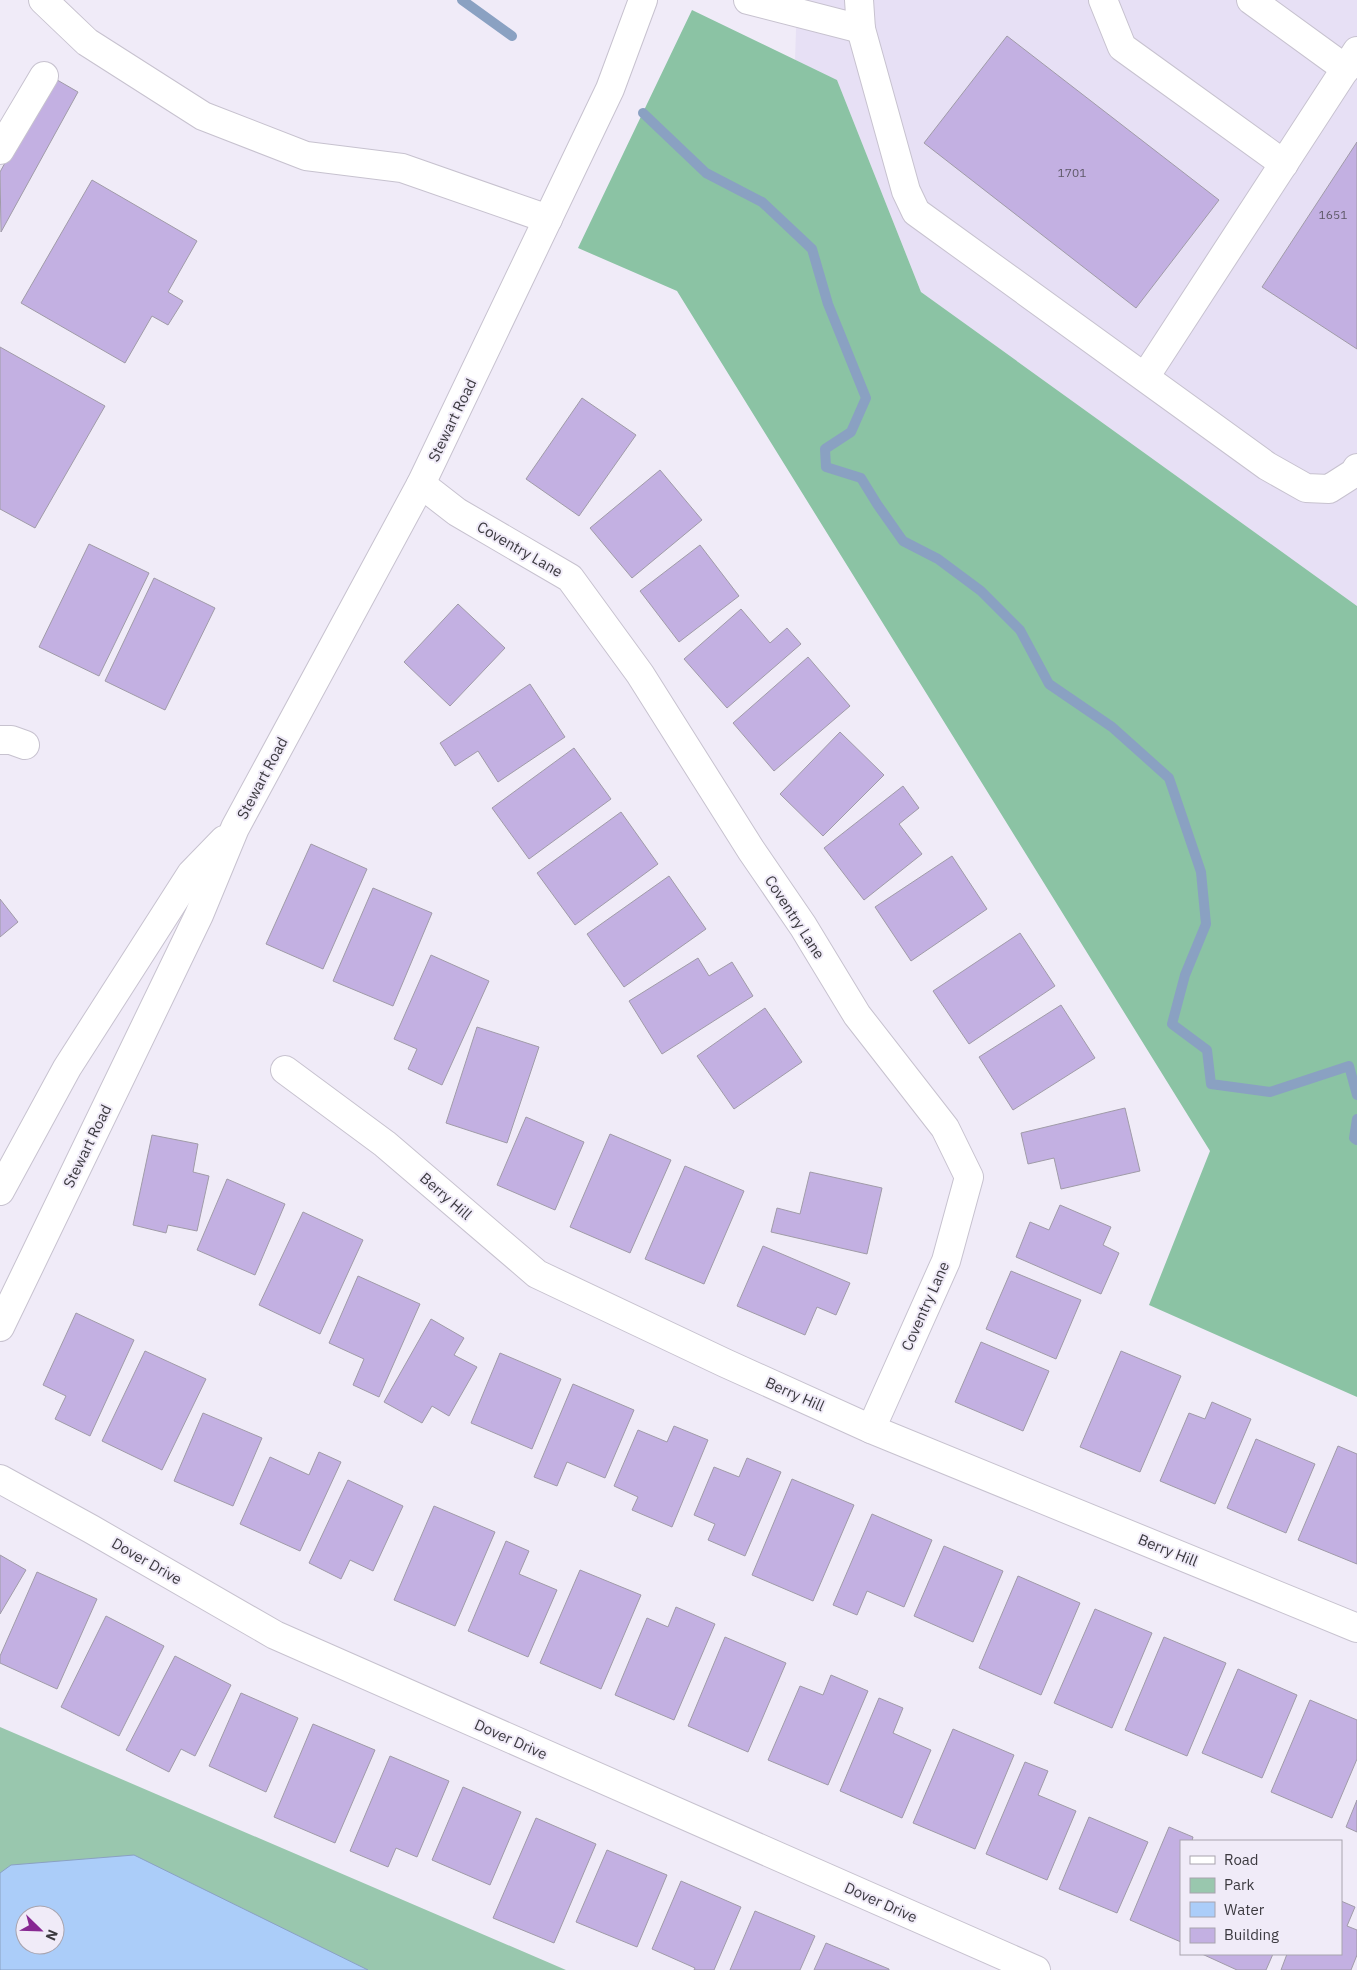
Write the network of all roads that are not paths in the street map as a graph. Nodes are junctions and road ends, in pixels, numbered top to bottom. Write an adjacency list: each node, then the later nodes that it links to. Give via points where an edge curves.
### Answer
1 (43, 0): 12 (street, via 87,42 203,116 306,156 402,168)
2 (643, 0): 12 (street, Stewart Road, via 610,89)
3 (748, 0): 7 (street)
4 (859, 0): 7 (street)
5 (1251, 0): 8 (street)
6 (1104, 1): 11 (street, via 1122,47)
7 (861, 29): 13 (street, via 906,191 916,212)
8 (1352, 60): 11 (street)
9 (44, 76): 10 (street)
10 (0, 150)
11 (1284, 164): 13 (street)
12 (548, 219): 15 (street, Stewart Road)
13 (1145, 376): 14 (street, via 1268,466 1306,488 1329,490)
14 (1357, 468)
15 (421, 484): 16 (street, Stewart Road); 20 (street, Coventry Lane, via 457,512 570,578 640,674 857,1015 945,1128 969,1177 946,1261)
16 (235, 828): 18 (street, Stewart Road, via 191,874 67,1068); 19 (street, Stewart Road, via 199,915)
17 (285, 1070): 20 (street, Berry Hill, via 385,1144 537,1274)
18 (0, 1191)
19 (0, 1327)
20 (871, 1429): 22 (street, Berry Hill)
21 (0, 1479): 23 (street, Dover Drive, via 275,1635)
22 (1357, 1628)
23 (1036, 1970)

